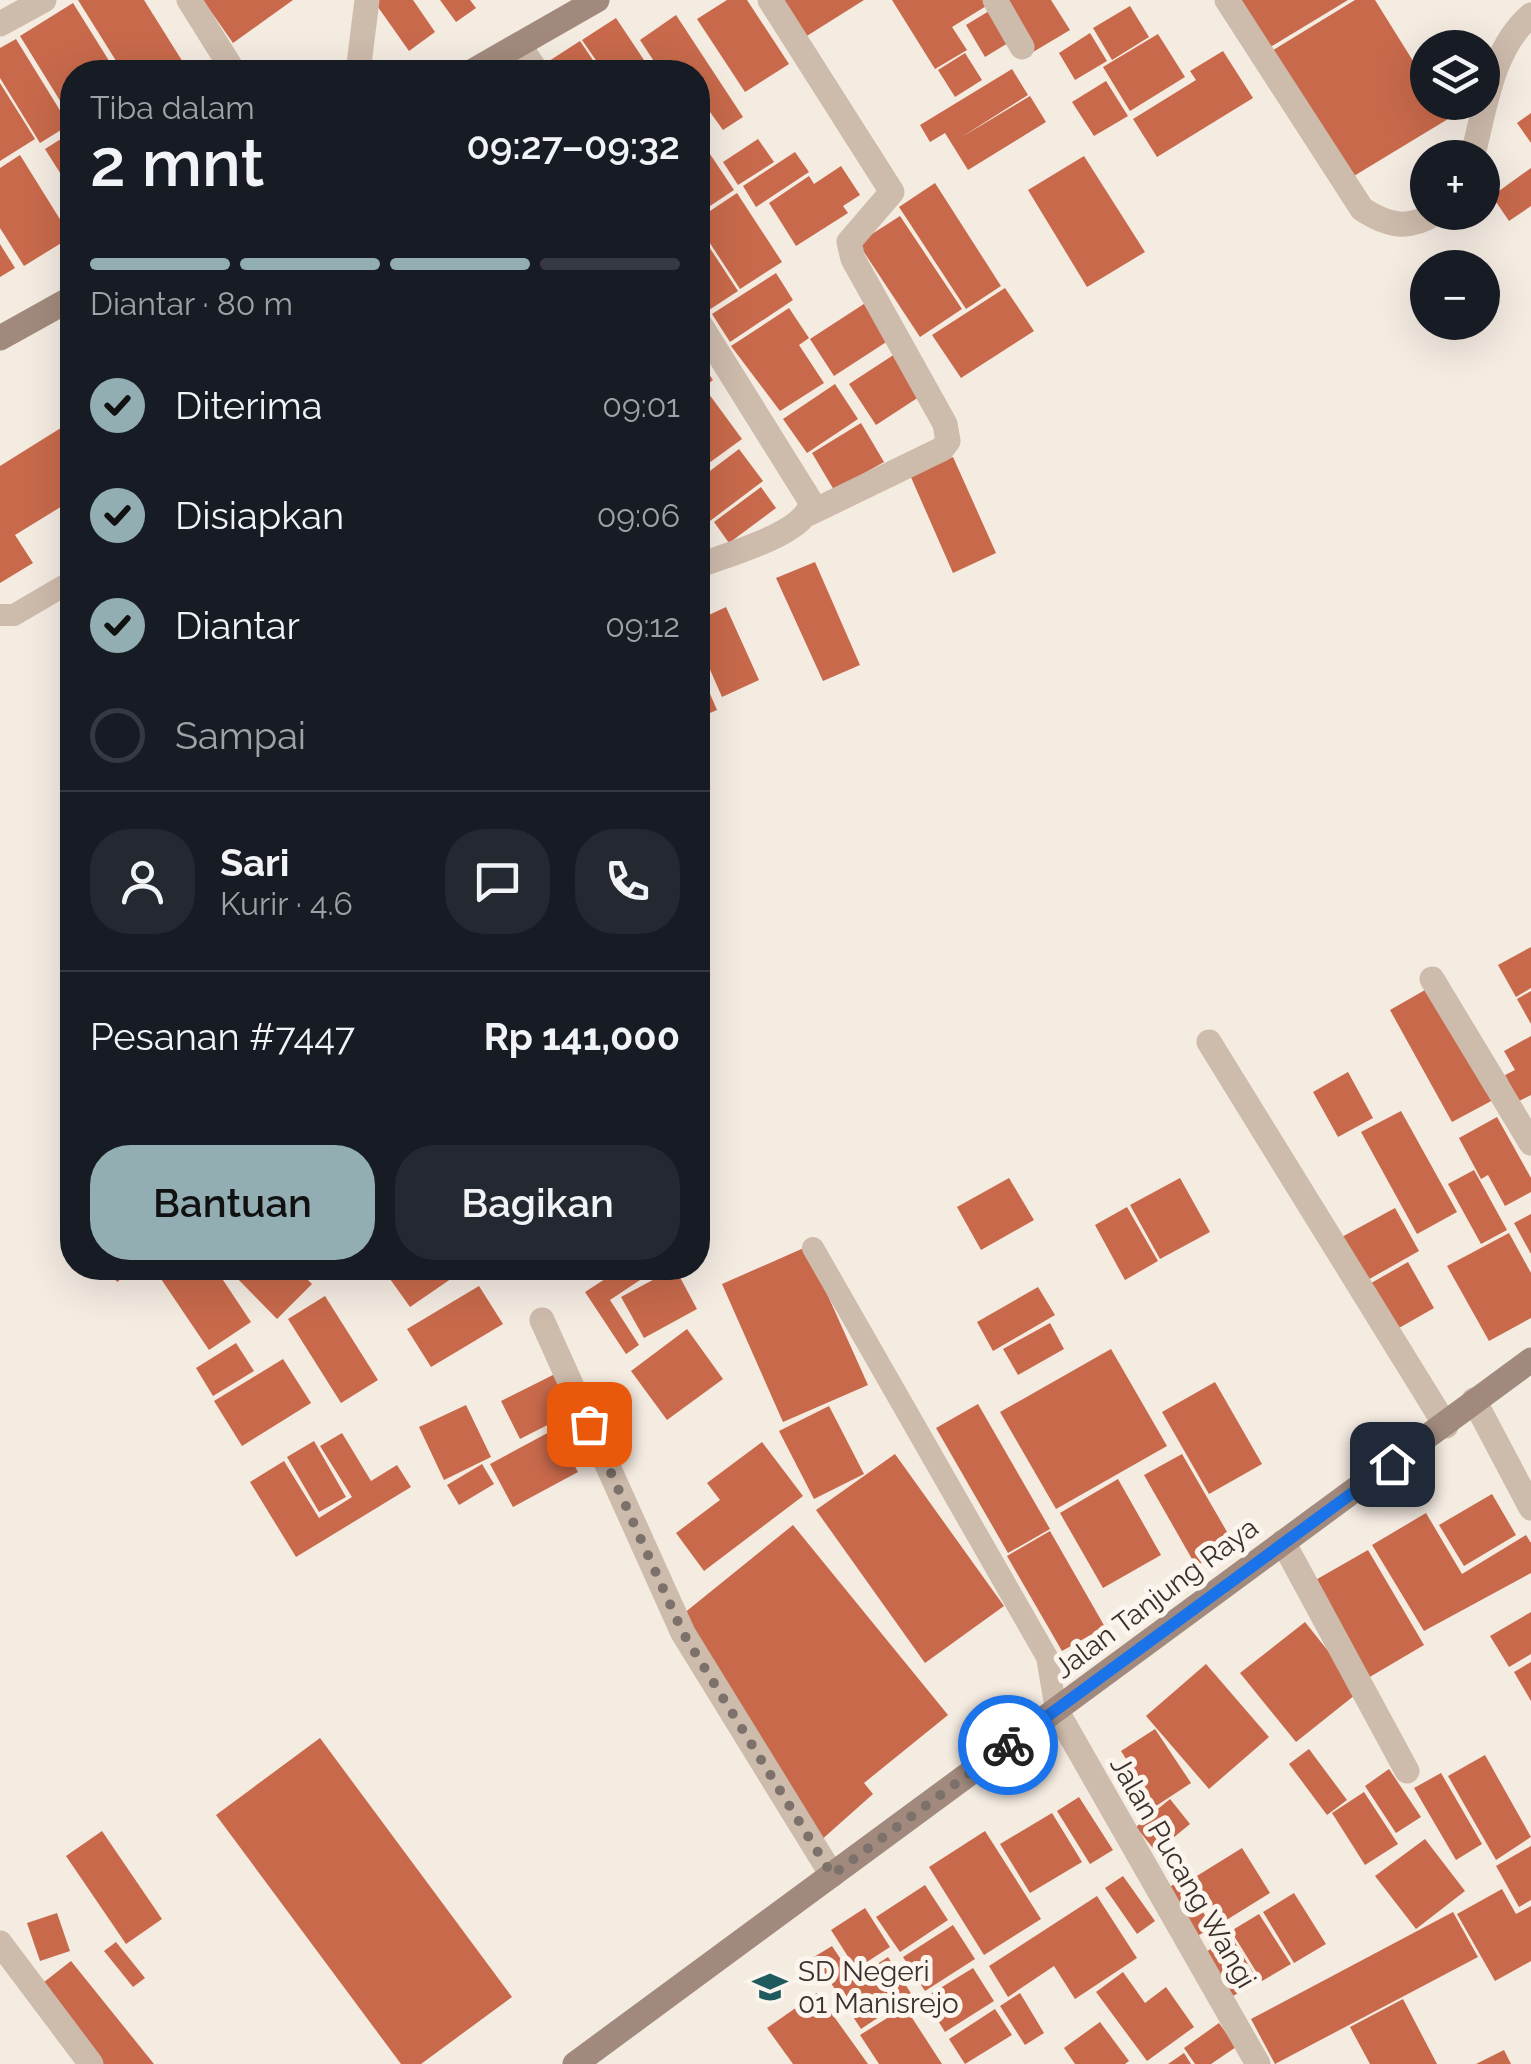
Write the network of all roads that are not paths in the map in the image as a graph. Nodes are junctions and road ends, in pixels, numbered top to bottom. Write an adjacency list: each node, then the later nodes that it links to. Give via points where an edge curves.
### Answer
1 (44, 0): 9 (street)
2 (188, 0): 12 (street)
3 (367, 0): 13 (street)
4 (597, 0): 10 (main road)
5 (770, 0): 21 (street, via 892,192 849,242 852,259 945,424 948,441)
6 (995, 0): 11 (street)
7 (1227, 0): 17 (street, via 1362,210 1384,224)
8 (1531, 15): 16 (street, via 1495,71)
9 (0, 24)
10 (519, 45): 14 (main road); 15 (street)
11 (1022, 47)
12 (226, 60)
13 (360, 60)
14 (492, 60)
15 (528, 60)
16 (1477, 140)
17 (1410, 224)
18 (60, 305): 19 (main road)
19 (0, 338)
20 (710, 339): 21 (street, via 809,492)
21 (810, 512): 22 (street, via 788,530)
22 (710, 561)
23 (60, 588): 24 (lane, via 14,616)
24 (0, 615)
25 (1432, 979): 27 (street)
26 (1209, 1042): 32 (street)
27 (1531, 1143)
28 (812, 1248): 35 (lane, via 1047,1657)
29 (542, 1320): 37 (street, via 683,1633)
30 (1531, 1360): 31 (main road, Jalan Tanjung Raya)
31 (1474, 1400): 32 (main road, Jalan Tanjung Raya); 33 (street)
32 (1446, 1426): 34 (main road, Jalan Tanjung Raya)
33 (1531, 1508)
34 (1282, 1542): 35 (main road, Jalan Tanjung Raya); 36 (street)
35 (1056, 1710): 37 (main road, Jalan Tanjung Raya); 41 (street, Jalan Pucang Wangi)
36 (1406, 1771)
37 (832, 1875): 40 (main road, Jalan Tanjung Raya)
38 (0, 1944): 39 (street)
39 (90, 2064)
40 (575, 2064)
41 (1258, 2064)

